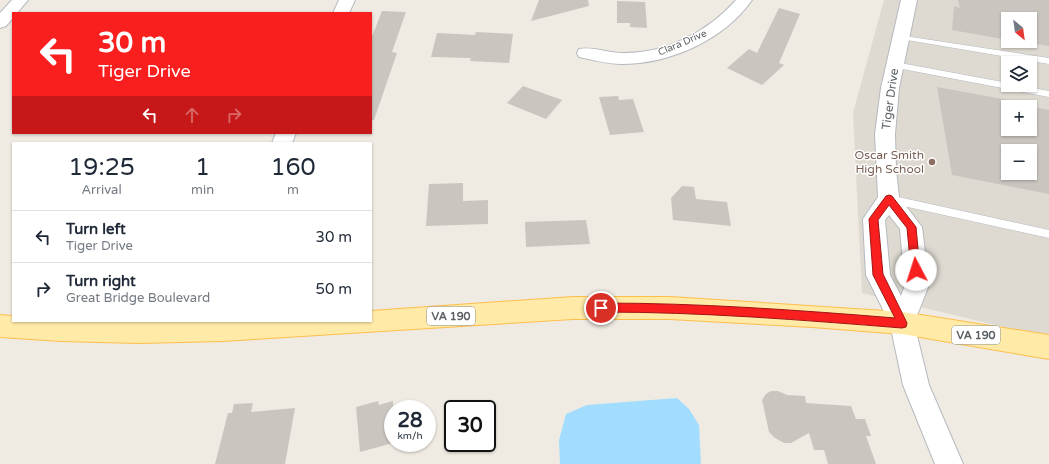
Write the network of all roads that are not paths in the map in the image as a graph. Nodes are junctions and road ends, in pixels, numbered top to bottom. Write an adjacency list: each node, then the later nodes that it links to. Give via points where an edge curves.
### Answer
1 (20, 0): 6 (street)
2 (347, 0): 5 (street)
3 (744, 0): 8 (street, Clara Drive, via 722,23 696,39 664,53 631,58 606,58)
4 (909, 0): 7 (street, Tiger Drive)
5 (341, 12)
6 (0, 23)
7 (901, 36): 9 (lane); 10 (street, Tiger Drive)
8 (585, 52)
9 (1049, 61)
10 (895, 64): 11 (lane); 12 (street, Tiger Drive, via 885,134)
11 (1049, 94)
12 (889, 199): 13 (lane); 16 (street, via 911,227 917,285); 16 (street, via 874,219 878,275)
13 (1049, 234)
14 (366, 322): 18 (main road, VA 190)
15 (372, 322): 16 (main road, VA 190, via 573,308 670,308)
16 (902, 323): 19 (main road, VA 190); 20 (street, via 916,385)
17 (0, 326): 18 (main road, VA 190, via 139,332)
18 (200, 326)
19 (1049, 347)
20 (949, 464)

